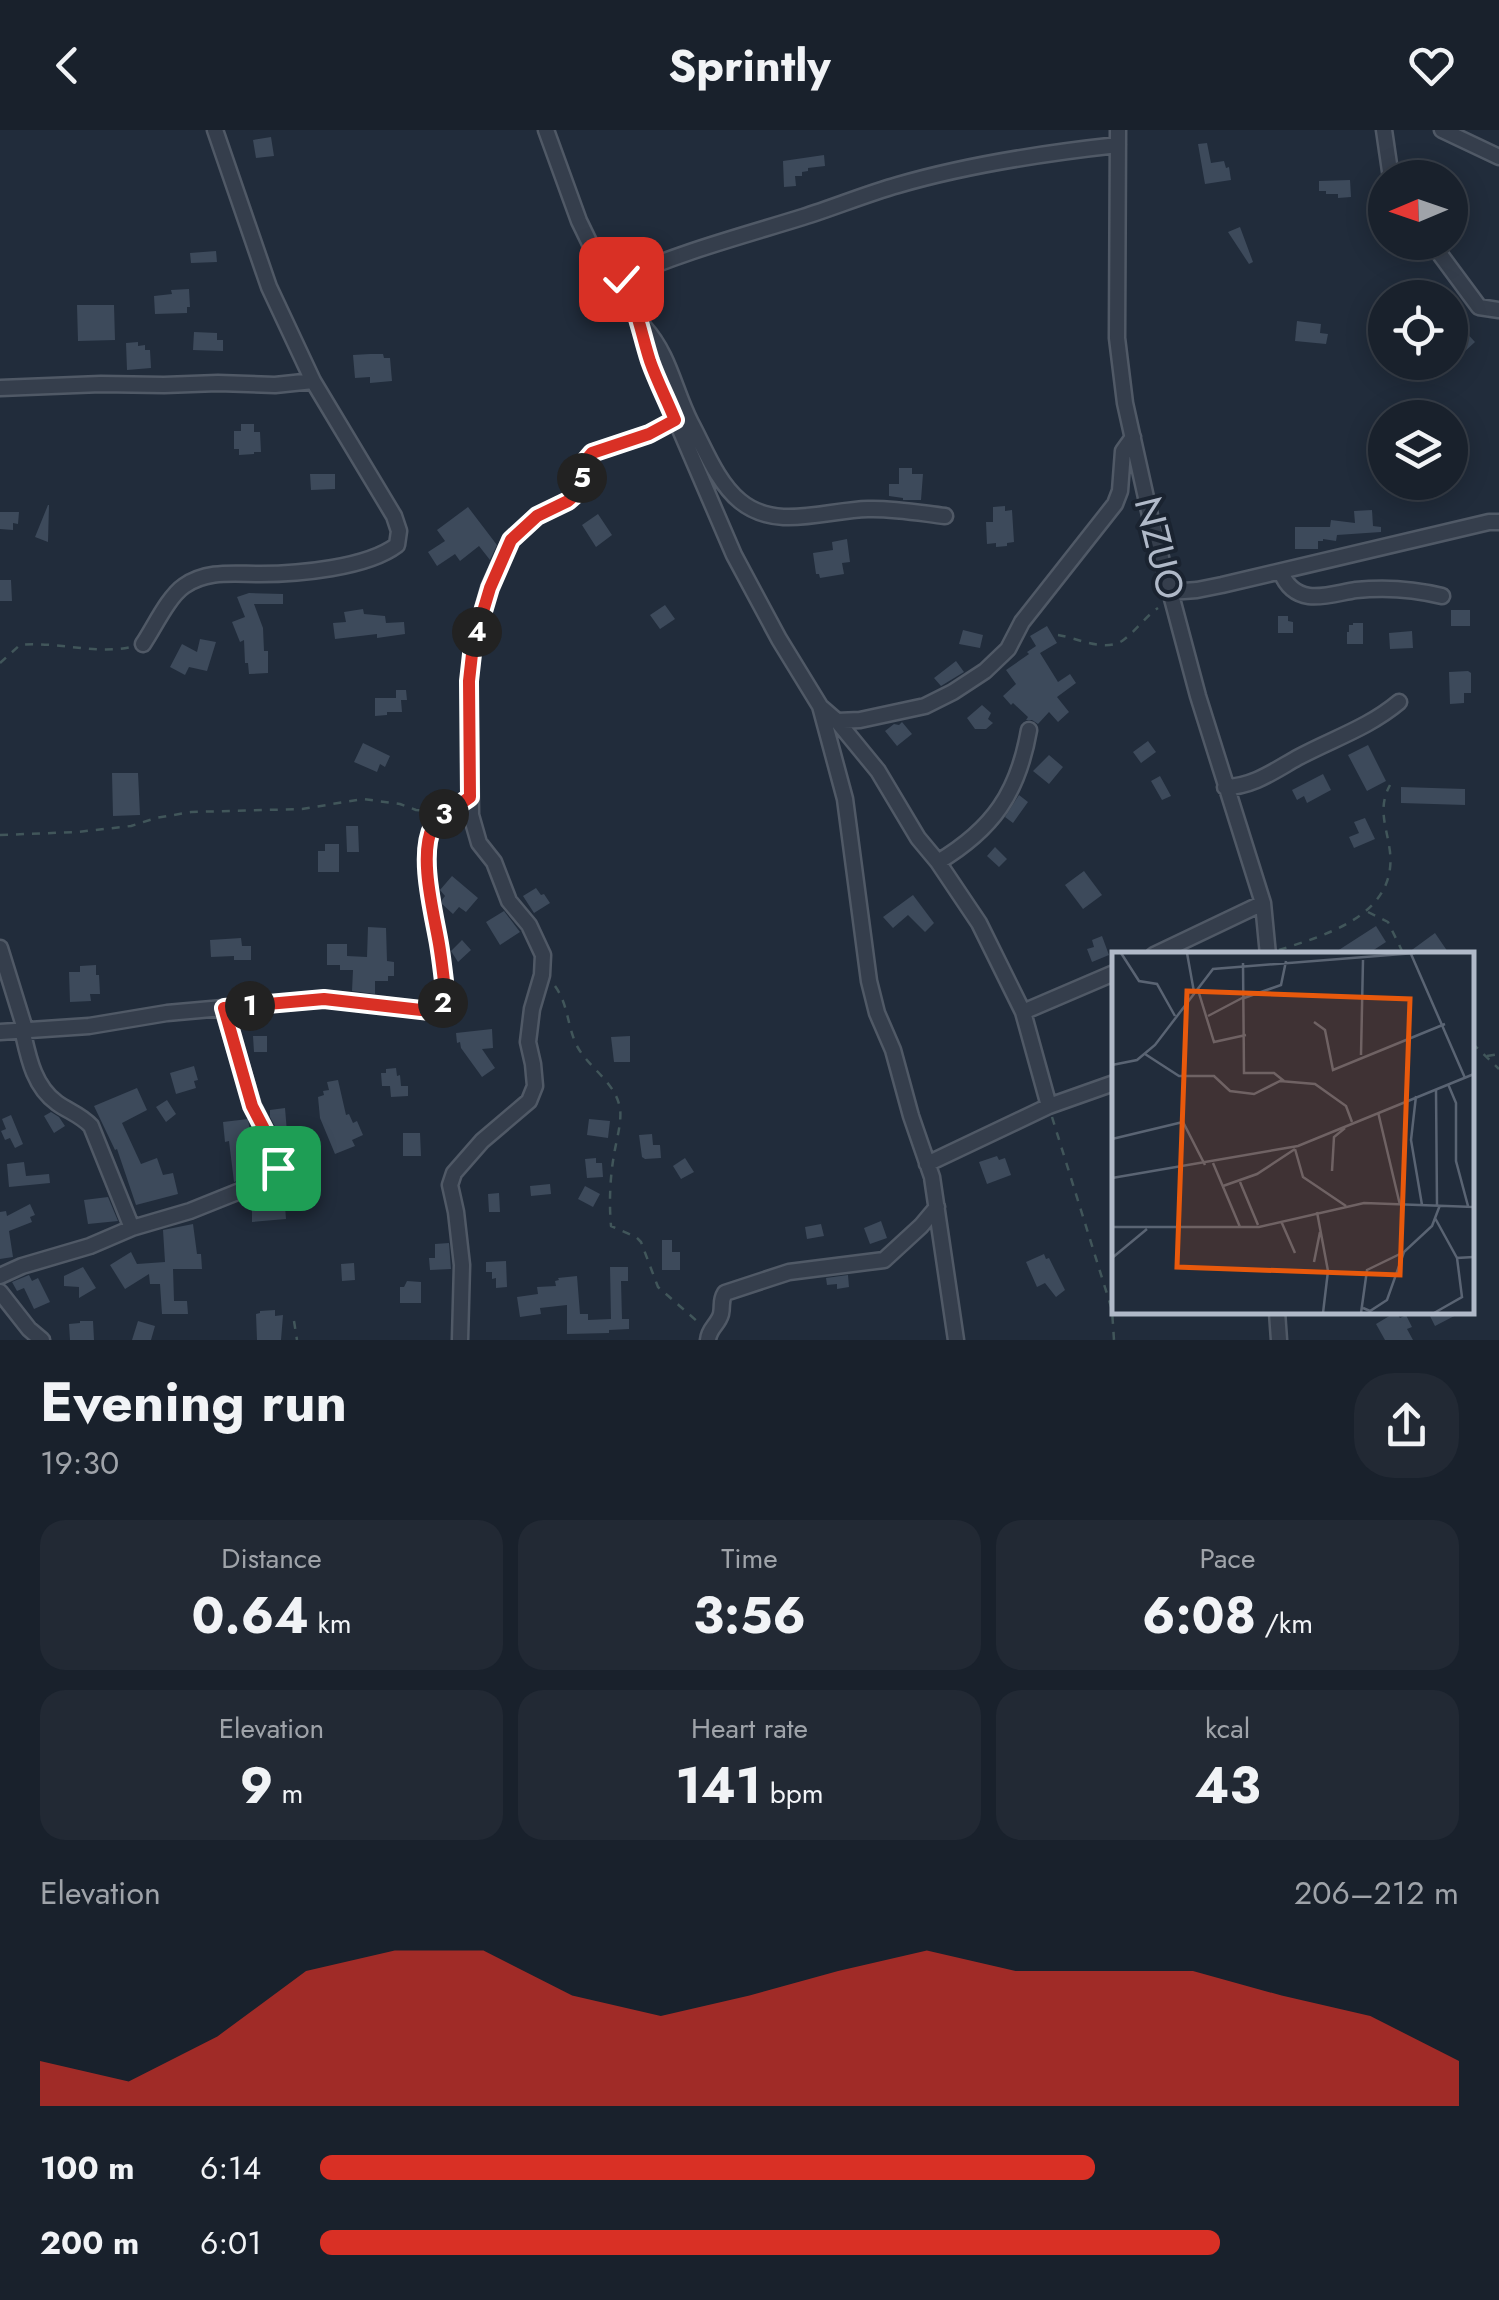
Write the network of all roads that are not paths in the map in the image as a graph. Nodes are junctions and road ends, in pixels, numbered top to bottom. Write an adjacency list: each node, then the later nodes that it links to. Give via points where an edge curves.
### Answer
1 (215, 130): 12 (street, via 269,288)
2 (546, 130): 9 (street, via 578,222 594,252)
3 (1384, 130): 7 (street)
4 (1442, 130): 6 (street)
5 (1118, 137): 9 (street, via 898,185); 15 (street, NZUO, via 1116,338)
6 (1499, 158)
7 (1388, 160)
8 (1444, 260): 10 (street, via 1479,307)
9 (621, 279): 11 (street)
10 (1499, 310)
11 (640, 322): 14 (street); 16 (street, via 661,350 726,487 742,504 774,516 868,509)
12 (313, 382): 13 (street); 21 (street, via 394,516 397,544 326,569 205,576 176,592)
13 (0, 388)
14 (675, 420): 23 (street, via 734,554); 27 (street, via 592,453 576,494 511,540 473,645)
15 (1133, 437): 19 (street, NZUO); 24 (street, via 1122,451 1115,504 985,672 924,706)
16 (945, 516)
17 (1499, 522): 18 (street)
18 (1282, 572): 19 (street); 20 (street, via 1288,585 1310,596 1394,589)
19 (1171, 595): 26 (street, NZUO)
20 (1442, 596)
21 (143, 644)
22 (1399, 702): 26 (street, via 1278,770)
23 (820, 706): 24 (street); 40 (street, via 845,798 868,981)
24 (837, 721): 28 (street)
25 (1028, 730): 28 (street, via 1001,808)
26 (1226, 786): 29 (street, NZUO)
27 (470, 797): 34 (street, via 433,826 427,849 446,999 440,1006 430,1011 324,999); 48 (street, via 479,843 543,955 528,1042 534,1086 529,1101 468,1156 450,1185 462,1266)
28 (938, 862): 35 (street, via 979,923)
29 (1263, 903): 31 (street); 32 (street, NZUO)
30 (0, 948): 36 (street)
31 (1160, 952)
32 (1268, 952)
33 (1112, 974): 35 (street)
34 (224, 1008): 36 (street); 42 (street, via 278,1168 270,1179)
35 (1023, 1012): 39 (street)
36 (23, 1029): 37 (street); 42 (street, via 40,1086 91,1126)
37 (0, 1032)
38 (1112, 1083): 39 (street)
39 (1049, 1106): 40 (street)
40 (927, 1164): 41 (street)
41 (937, 1207): 46 (street, via 884,1260 789,1272 725,1293); 49 (street)
42 (132, 1228): 43 (street)
43 (0, 1276)
44 (1, 1297): 47 (street)
45 (1277, 1315): 50 (street)
46 (709, 1335)
47 (42, 1340)
48 (460, 1340)
49 (956, 1340)
50 (1279, 1340)

